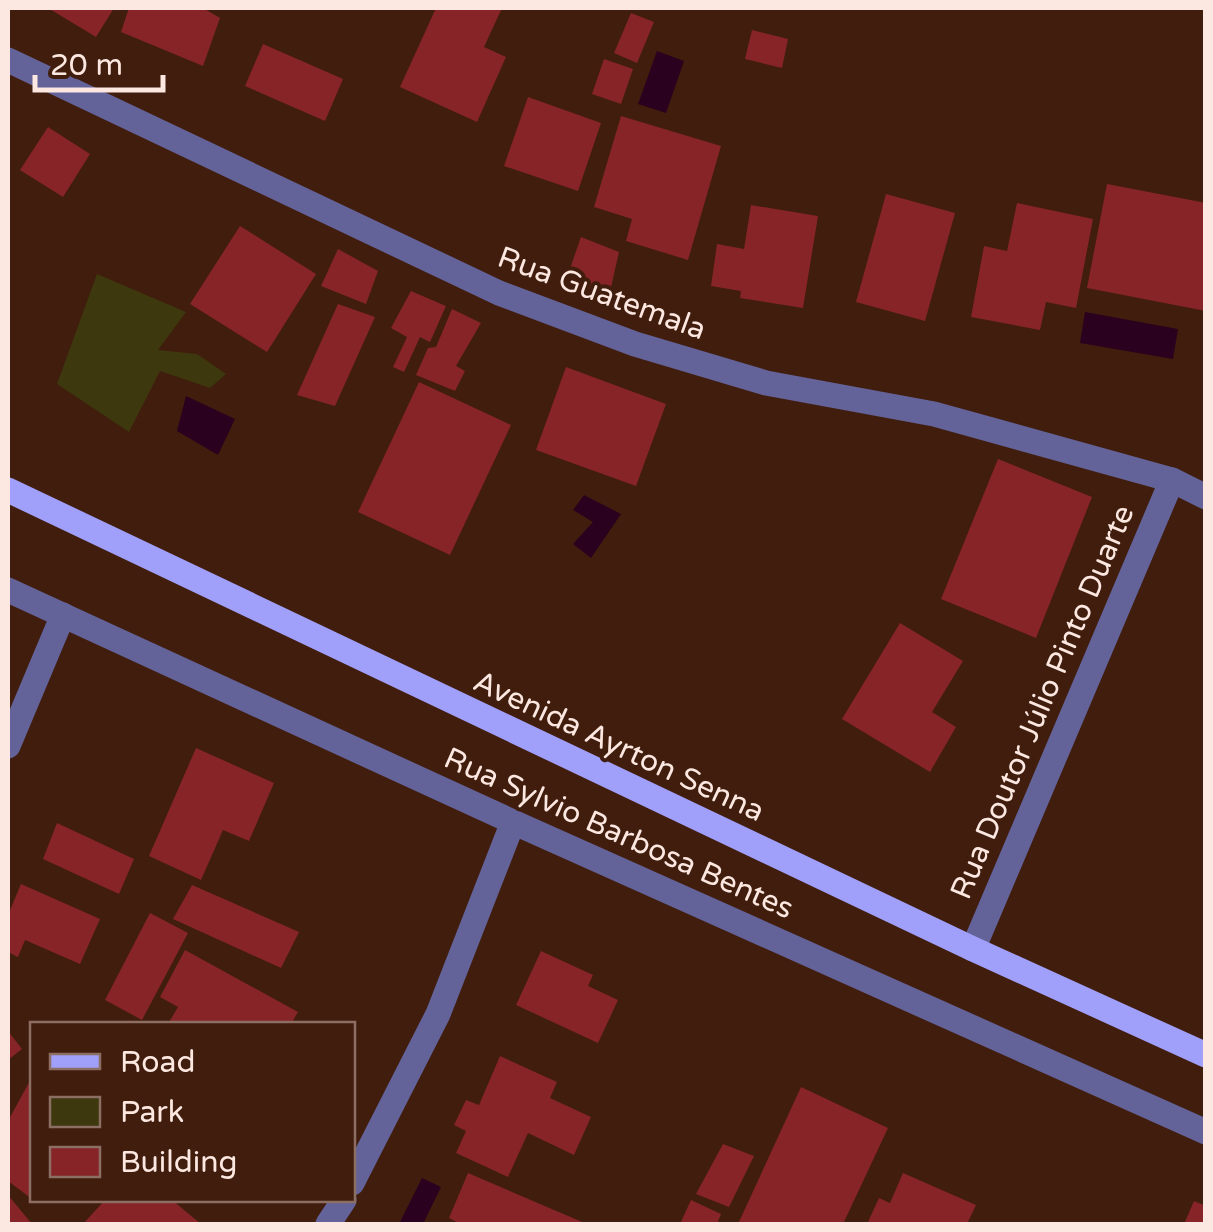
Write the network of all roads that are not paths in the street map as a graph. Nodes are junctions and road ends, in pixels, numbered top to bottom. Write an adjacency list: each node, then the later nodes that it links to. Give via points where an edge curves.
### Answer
1 (8, 60): 2 (street, Rua Guatemala, via 499,294 635,344 766,383 934,414)
2 (1172, 480): 4 (street, Rua Guatemala); 9 (street, Rua Doutor Júlio Pinto Duarte)
3 (8, 490): 9 (main road, Avenida Ayrton Senna)
4 (1206, 496)
5 (8, 590): 6 (street, Rua Sylvio Barbosa Bentes)
6 (63, 615): 7 (street); 8 (street, Rua Sylvio Barbosa Bentes)
7 (8, 746)
8 (514, 822): 11 (street, Rua Sylvio Barbosa Bentes); 12 (street, via 438,1014)
9 (973, 949): 10 (main road, Avenida Ayrton Senna)
10 (1206, 1055)
11 (1206, 1132)
12 (355, 1177)
13 (343, 1202): 14 (street)
14 (328, 1224)

